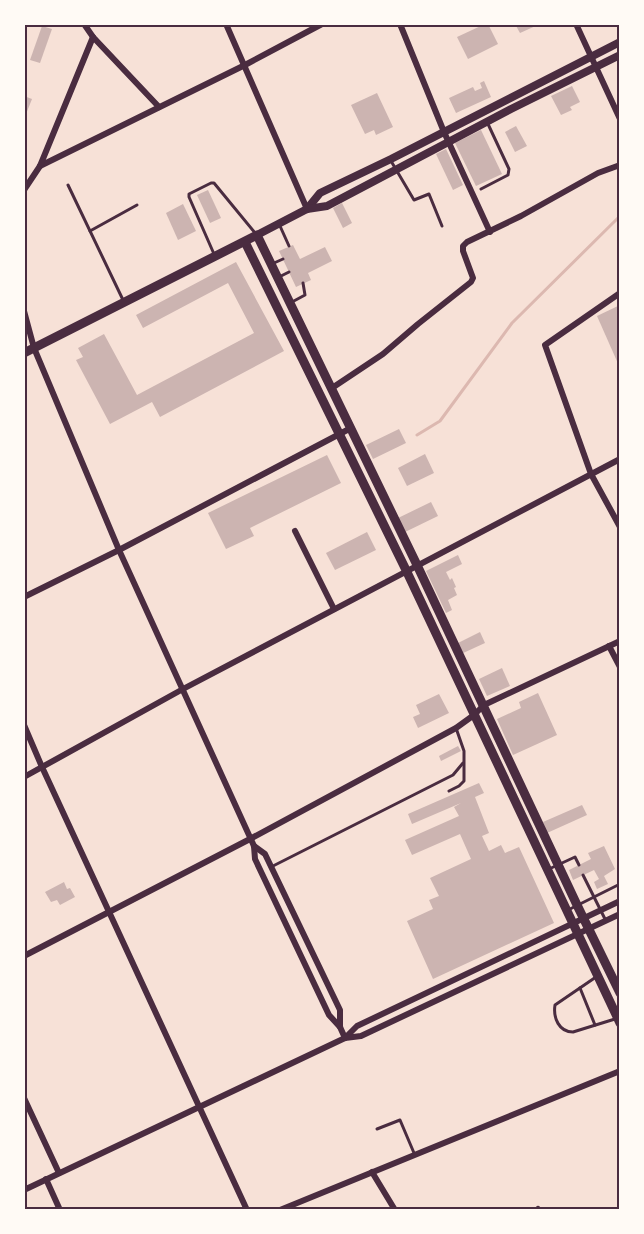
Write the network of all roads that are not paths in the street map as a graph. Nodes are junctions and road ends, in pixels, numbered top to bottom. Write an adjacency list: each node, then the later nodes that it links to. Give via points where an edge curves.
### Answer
1 (84, 24): 6 (street)
2 (226, 24): 10 (street)
3 (322, 24): 10 (street)
4 (400, 24): 17 (street)
5 (576, 24): 9 (street)
6 (93, 37): 13 (street); 21 (street)
7 (620, 42): 9 (main road)
8 (620, 55): 11 (main road)
9 (590, 57): 11 (street); 12 (main road)
10 (245, 65): 13 (street); 27 (street)
11 (596, 68): 14 (main road); 15 (street)
12 (507, 99): 14 (main road); 17 (main road)
13 (159, 107): 21 (street)
14 (511, 109): 16 (main road)
15 (620, 118)
16 (487, 122): 18 (main road); 24 (lane, via 510,169 508,175)
17 (444, 132): 18 (street); 19 (main road)
18 (449, 142): 22 (main road); 31 (street)
19 (390, 159): 22 (lane); 27 (main road, via 320,193)
20 (620, 165): 31 (street)
21 (40, 166): 25 (street)
22 (396, 170): 27 (main road, via 327,206); 29 (lane, via 414,200 429,194)
23 (68, 185): 30 (lane)
24 (481, 189)
25 (25, 190)
26 (136, 205): 30 (lane)
27 (307, 209): 28 (main road)
28 (278, 223): 32 (main road); 34 (lane)
29 (442, 226)
30 (90, 231): 42 (lane)
31 (490, 232): 49 (street, via 463,246 471,282 383,354)
32 (257, 235): 33 (highway); 35 (lane, via 214,183 189,194); 37 (highway)
33 (245, 242): 35 (highway); 48 (highway)
34 (289, 246)
35 (215, 257): 42 (highway)
36 (283, 260): 37 (lane)
37 (271, 264): 39 (highway)
38 (289, 272): 39 (lane)
39 (278, 277): 43 (highway)
40 (303, 283): 43 (lane, via 305,296)
41 (620, 293): 53 (street, via 545,345)
42 (125, 303): 45 (highway)
43 (290, 303): 46 (highway)
44 (24, 311): 45 (street)
45 (34, 348): 47 (highway); 58 (street)
46 (314, 352): 48 (highway); 49 (highway)
47 (24, 353)
48 (302, 358): 51 (highway)
49 (332, 388): 50 (highway)
50 (351, 428): 51 (street); 54 (highway)
51 (339, 434): 55 (highway); 58 (street)
52 (620, 459): 53 (street)
53 (591, 474): 56 (street); 59 (street)
54 (385, 498): 55 (highway); 59 (highway)
55 (374, 504): 60 (highway)
56 (620, 527)
57 (295, 531): 62 (street)
58 (119, 550): 61 (street); 68 (street)
59 (417, 565): 60 (street); 63 (highway)
60 (406, 570): 62 (street); 66 (highway)
61 (24, 597)
62 (334, 609): 68 (street)
63 (454, 641): 66 (highway); 69 (highway)
64 (620, 641): 65 (street)
65 (609, 646): 67 (street); 69 (street)
66 (442, 647): 70 (highway)
67 (620, 667)
68 (183, 689): 74 (street); 79 (street)
69 (484, 705): 70 (street); 77 (highway)
70 (474, 715): 72 (street); 78 (highway)
71 (24, 725): 74 (street)
72 (456, 728): 73 (lane, via 464,751); 79 (street)
73 (463, 763): 76 (lane, via 464,781); 83 (lane, via 453,775)
74 (42, 767): 75 (street); 92 (street)
75 (24, 777)
76 (449, 791)
77 (536, 816): 78 (highway); 81 (highway)
78 (525, 821): 84 (highway)
79 (250, 839): 80 (street); 92 (street)
80 (254, 846): 83 (street, via 265,854); 110 (street, via 255,859 324,1005)
81 (558, 865): 82 (lane, via 575,857); 84 (lane); 89 (highway)
82 (579, 865)
83 (271, 867): 110 (street, via 340,1010)
84 (548, 870): 90 (highway)
85 (583, 875): 87 (lane)
86 (620, 890): 87 (lane, via 618,885)
87 (594, 897): 89 (lane); 91 (lane)
88 (620, 902): 91 (street)
89 (577, 905): 90 (lane); 94 (highway)
90 (567, 910): 96 (highway)
91 (601, 911): 94 (street); 95 (lane)
92 (109, 912): 99 (street); 114 (street)
93 (620, 914): 95 (street)
94 (584, 919): 96 (street); 97 (highway)
95 (606, 921): 97 (street)
96 (573, 924): 98 (highway); 100 (street)
97 (589, 929): 98 (street); 104 (highway)
98 (578, 934): 101 (street); 102 (highway)
99 (24, 956)
100 (485, 966): 101 (street); 106 (street)
101 (489, 976): 107 (street)
102 (598, 976): 103 (lane); 105 (highway)
103 (580, 988): 109 (lane); 109 (lane, via 555,1005 559,1025 568,1032)
104 (619, 991): 105 (highway)
105 (607, 996): 108 (highway)
106 (402, 1005): 107 (street); 111 (street, via 357,1026)
107 (407, 1015): 111 (street, via 362,1036)
108 (619, 1020): 109 (lane)
109 (595, 1025)
110 (340, 1027): 111 (street)
111 (345, 1038): 114 (street)
112 (620, 1071): 116 (street)
113 (24, 1098): 117 (street)
114 (199, 1107): 117 (street); 122 (street)
115 (377, 1129): 116 (lane, via 400,1119)
116 (415, 1155): 118 (street)
117 (59, 1173): 119 (street)
118 (372, 1173): 123 (street); 124 (street)
119 (46, 1179): 120 (street); 121 (street)
120 (24, 1190)
121 (60, 1210)
122 (246, 1210)
123 (280, 1210)
124 (395, 1210)

